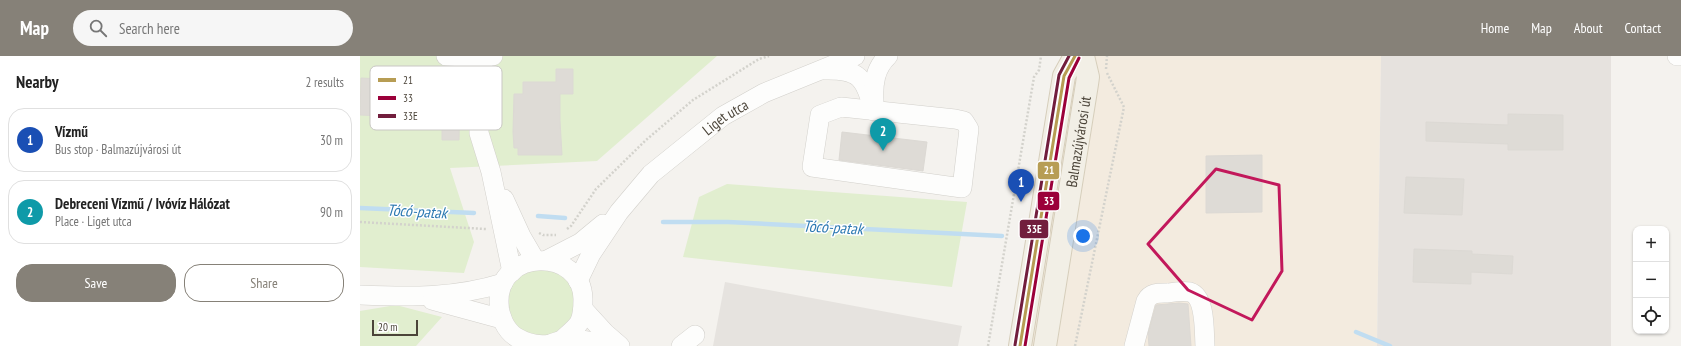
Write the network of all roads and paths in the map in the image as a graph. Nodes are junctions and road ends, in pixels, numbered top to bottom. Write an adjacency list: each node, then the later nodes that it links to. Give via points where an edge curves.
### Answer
1 (446, 56): 12 (street)
2 (769, 56): 21 (path, via 706,92 646,140 596,189)
3 (837, 56): 13 (street)
4 (855, 56): 13 (street, Liget utca)
5 (888, 56): 14 (street, via 881,63 876,76)
6 (1041, 56): 34 (path, via 1039,70 1034,77)
7 (1075, 56): 35 (main road, Balmazújvárosi út, via 1064,76)
8 (1083, 56): 36 (main road, Balmazújvárosi út, via 1088,77)
9 (1107, 56): 37 (path, via 1106,71 1124,108)
10 (1677, 56): 11 (street)
11 (1681, 56)
12 (488, 57)
13 (821, 70): 14 (street, via 841,69 856,74 867,86); 17 (street, Liget utca, via 764,93 723,116 651,174)
14 (874, 110): 14 (street, via 964,121 969,129 962,188 812,167 820,115 841,107)
15 (479, 130): 16 (street)
16 (491, 172): 23 (street, via 521,236); 24 (street)
17 (619, 212): 23 (street, Liget utca, via 580,243); 25 (street, Liget utca, via 590,254)
18 (360, 222): 19 (path)
19 (493, 229)
20 (535, 230): 22 (path, via 543,235)
21 (565, 231)
22 (559, 235)
23 (541, 260): 24 (street, via 523,264); 25 (street, via 559,264 569,270)
24 (507, 277): 27 (street, via 482,290); 29 (street, via 499,297)
25 (578, 281): 28 (street, via 583,295)
26 (360, 295): 27 (street)
27 (423, 297): 29 (street)
28 (583, 309): 31 (street, via 579,323); 33 (street)
29 (502, 319): 30 (street)
30 (513, 341): 31 (street, via 538,345)
31 (553, 343): 32 (street, via 598,342)
32 (606, 346)
33 (620, 346)
34 (988, 346)
35 (1020, 346)
36 (1044, 346)
37 (1075, 346)
38 (1134, 346): 39 (street, via 1149,296 1156,293 1189,292 1199,299 1202,306)
39 (1205, 346)

